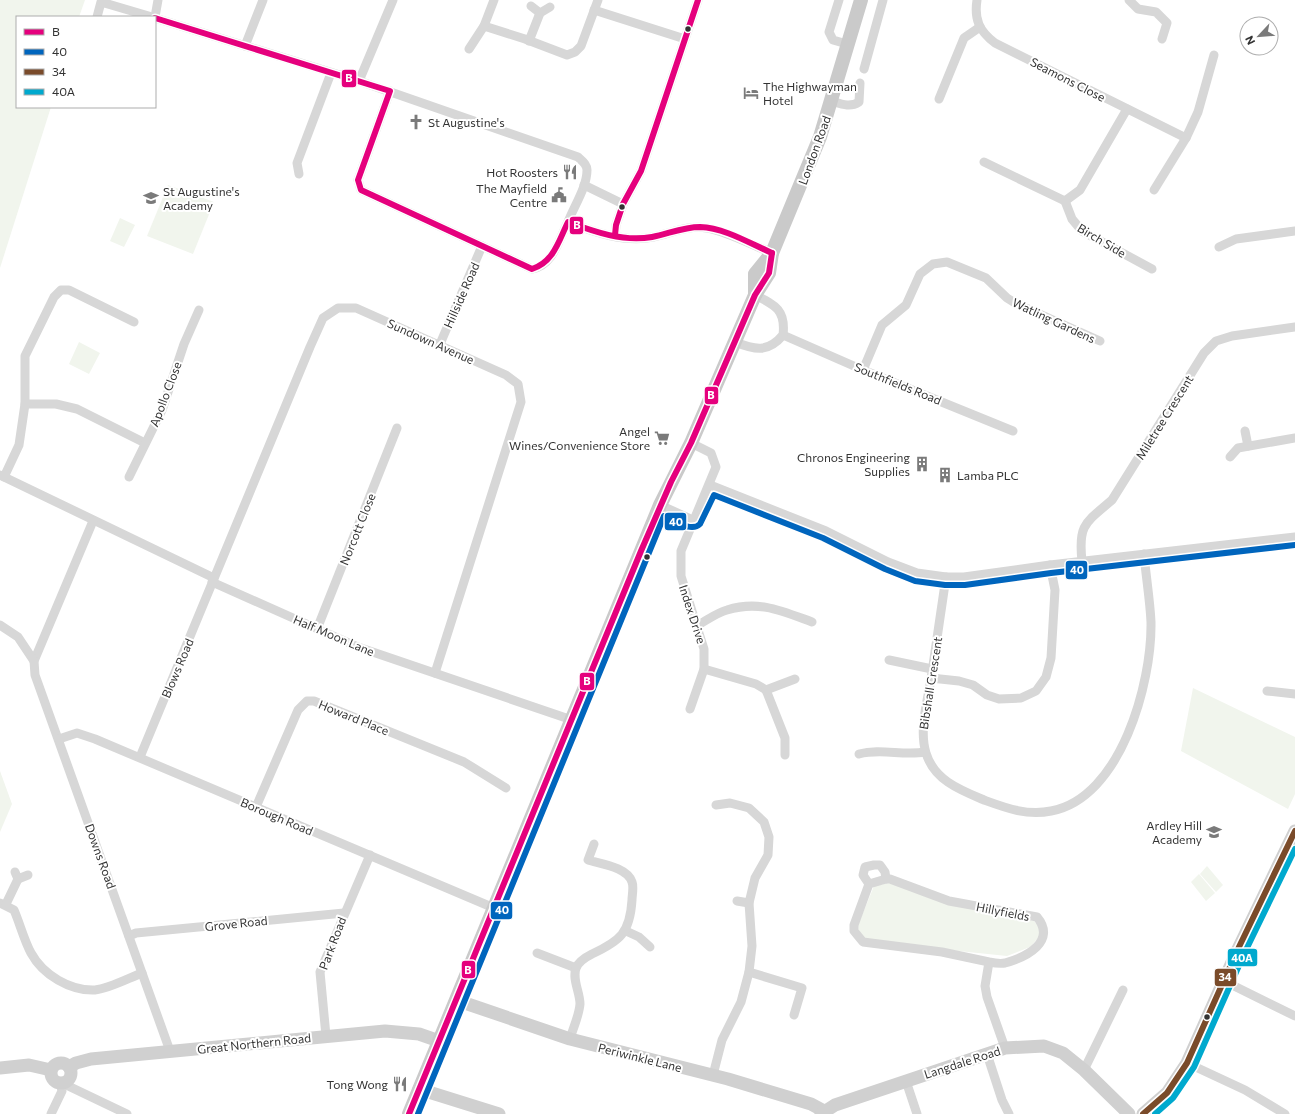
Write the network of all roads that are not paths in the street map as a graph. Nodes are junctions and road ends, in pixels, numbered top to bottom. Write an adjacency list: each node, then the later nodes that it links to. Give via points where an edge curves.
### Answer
1 (158, 0): 18 (street)
2 (262, 0): 26 (street)
3 (393, 0): 31 (street)
4 (494, 0): 20 (street)
5 (598, 0): 14 (street)
6 (698, 0): 22 (street)
7 (839, 0): 25 (street, via 829,32 833,40)
8 (861, 0): 25 (main road, London Road)
9 (883, 0): 29 (street)
10 (977, 0): 21 (street, Seamons Close, via 974,13)
11 (1129, 0): 23 (street, via 1138,8 1156,12 1167,23)
12 (531, 6): 15 (street)
13 (550, 7): 15 (street)
14 (594, 10): 22 (street); 24 (street, via 581,46 575,52 567,55)
15 (540, 13): 24 (street)
16 (97, 16): 17 (street, via 102,2)
17 (151, 16)
18 (154, 16)
19 (156, 18): 26 (street)
20 (484, 26): 24 (street); 27 (street)
21 (980, 27): 34 (street, via 964,38); 36 (street, Seamons Close, via 995,43)
22 (685, 39): 43 (street, via 641,171)
23 (1162, 39)
24 (529, 41)
25 (847, 44): 35 (main road, London Road)
26 (245, 46): 30 (street)
27 (469, 49)
28 (1214, 56): 37 (street, via 1198,112)
29 (864, 69)
30 (331, 73): 31 (street); 39 (street, via 297,164)
31 (359, 80): 33 (street)
32 (860, 83): 35 (street, via 859,102 856,104 846,105)
33 (390, 91): 40 (street, via 578,157 587,169); 47 (street, via 358,180 361,190)
34 (940, 100)
35 (831, 101): 49 (main road, London Road, via 803,180)
36 (1127, 109): 37 (street, Seamons Close); 42 (street, via 1080,190)
37 (1186, 138): 41 (street)
38 (984, 162): 42 (street)
39 (299, 174)
40 (584, 184): 43 (street); 44 (street)
41 (1154, 190)
42 (1065, 201): 50 (street, Birch Side, via 1072,219 1082,231)
43 (623, 204): 46 (street)
44 (568, 222): 46 (street, via 599,233); 47 (street, via 549,261 541,267 532,268)
45 (1295, 231): 48 (street, via 1236,239)
46 (615, 235): 49 (street, via 637,239 681,229 707,228)
47 (482, 246): 58 (street, Hillside Road)
48 (1219, 247)
49 (772, 253): 51 (main road, London Road, via 755,274)
50 (1152, 269)
51 (755, 295): 55 (street, via 779,310 784,321); 57 (main road, London Road)
52 (199, 310): 65 (street, Apollo Close, via 184,344 162,410)
53 (134, 322): 60 (street, via 69,290 61,290 54,297 25,356)
54 (1295, 327): 77 (street, Miletree Crescent, via 1232,336 1216,341 1204,353 1112,500 1082,528)
55 (783, 335): 57 (street, via 776,342 759,349 750,349); 59 (street, Southfields Road)
56 (1100, 341): 59 (street, Watling Gardens, via 1015,303 986,278 947,262 933,264 920,274 906,306 882,325)
57 (735, 342): 66 (main road, London Road)
58 (440, 344): 80 (street, Sundown Avenue, via 356,308 338,308 323,318); 88 (street, Sundown Avenue, via 506,374 518,384 521,402)
59 (863, 370): 62 (street, Southfields Road)
60 (25, 404): 65 (street, via 56,404 77,409); 69 (street, via 19,444)
61 (396, 428): 84 (street, Norcott Close)
62 (1013, 431)
63 (1246, 431): 67 (street)
64 (1295, 438): 67 (street)
65 (145, 443): 70 (street, Apollo Close)
66 (691, 443): 71 (street, Index Drive, via 711,453 716,467); 72 (main road, London Road)
67 (1248, 446): 68 (street, via 1238,448)
68 (1230, 457)
69 (2, 476): 74 (street, Half Moon Lane)
70 (129, 477)
71 (710, 485): 73 (street, Index Drive); 79 (street, via 826,531 888,562 917,573)
72 (660, 505): 73 (street); 95 (main road, London Road)
73 (693, 520): 83 (street, Index Drive, via 681,551 681,576)
74 (93, 521): 80 (street, Half Moon Lane); 86 (street)
75 (1295, 537): 76 (street)
76 (1144, 554): 77 (street); 97 (street, Bibshall Crescent, via 1151,623 1147,668 1138,709 1119,754 1098,785 1076,802 1051,811 1015,811 959,790 940,777 929,763)
77 (1082, 561): 78 (street)
78 (1050, 565): 79 (street, via 964,577); 89 (street, via 1055,590 1051,658 1046,677 1036,691 1021,698 999,699 972,685)
79 (946, 577): 89 (street, Bibshall Crescent)
80 (213, 580): 84 (street, Half Moon Lane); 100 (street, Blows Road)
81 (812, 622): 83 (street, via 773,608 755,605 726,610)
82 (0, 625): 86 (street, via 18,637)
83 (696, 626): 87 (street, Index Drive, via 704,649)
84 (317, 629): 88 (street, Half Moon Lane, via 358,647)
85 (889, 660): 89 (street)
86 (34, 661): 96 (street, Downs Road, via 35,675)
87 (704, 669): 91 (street, via 756,684); 94 (street, Index Drive)
88 (435, 673): 95 (street, Half Moon Lane)
89 (932, 673): 97 (street, Bibshall Crescent, via 922,735)
90 (795, 679): 91 (street)
91 (766, 690): 99 (street, via 786,738)
92 (1267, 691): 93 (street)
93 (1295, 694)
94 (690, 709)
95 (572, 720): 113 (main road, London Road)
96 (59, 739): 100 (street, Borough Road, via 77,733); 116 (street, Downs Road)
97 (925, 752): 98 (street, via 913,754 870,751)
98 (859, 754)
99 (785, 755)
100 (140, 757): 103 (street, Borough Road)
101 (506, 788): 103 (street, Howard Place, via 464,762 314,701 307,701 298,710)
102 (716, 805): 111 (street, via 730,803 749,808 766,827 769,837 768,855 755,878)
103 (256, 807): 106 (street, Borough Road)
104 (1295, 831): 123 (street)
105 (594, 844): 115 (street, via 588,860 621,870 629,875 633,884 631,916)
106 (370, 855): 113 (street, Borough Road); 114 (street, Park Road)
107 (28, 875): 112 (street, via 17,875)
108 (886, 879): 109 (street); 109 (street, Hillyfields, via 880,865 870,866 865,868 863,875); 119 (street, Hillyfields, via 949,901 1037,917 1044,926 1045,936 1036,947 1026,955 1003,964)
109 (869, 884): 119 (street, Hillyfields, via 854,924 854,931 863,942 942,952)
110 (737, 901): 111 (street)
111 (749, 903): 121 (street, via 752,946)
112 (3, 904): 122 (street, via 14,910 31,954 46,972 60,982 79,989 96,990)
113 (494, 908): 125 (main road, London Road)
114 (344, 913): 116 (street, Grove Road, via 136,933); 128 (street, Park Road, via 320,972)
115 (626, 931): 117 (street, via 639,937); 120 (street, via 610,946 584,958)
116 (129, 936): 122 (street, Downs Road)
117 (650, 948)
118 (537, 953): 120 (street)
119 (989, 962): 131 (street, via 987,997)
120 (576, 968): 129 (street, via 575,980 580,1006)
121 (749, 972): 126 (street, via 802,988); 139 (street, via 741,1002 722,1040)
122 (142, 974): 132 (street, Downs Road)
123 (1224, 981): 127 (street); 134 (street)
124 (1123, 990): 138 (street)
125 (456, 1000): 129 (street, Periwinkle Lane); 130 (main road, London Road)
126 (794, 1015)
127 (1295, 1016)
128 (326, 1036): 130 (street, Great Northern Road, via 385,1030 419,1034); 132 (street, Great Northern Road)
129 (570, 1039): 139 (street, Periwinkle Lane)
130 (439, 1041): 142 (main road, London Road)
131 (1005, 1048): 133 (street, Langdale Road); 138 (street, Langdale Road, via 1044,1046 1063,1053)
132 (170, 1051): 135 (street, Great Northern Road, via 91,1059)
133 (987, 1054): 140 (street, Langdale Road); 149 (street)
134 (1187, 1063): 151 (street, via 1167,1093); 152 (street, via 1244,1090)
135 (69, 1067): 137 (street, Great Northern Road, via 58,1064); 141 (street, via 70,1077)
136 (0, 1068): 137 (street, Great Northern Road, via 30,1065)
137 (51, 1070): 141 (street, via 52,1078)
138 (1084, 1070): 150 (street, Langdale Road)
139 (713, 1075): 143 (street, Periwinkle Lane, via 810,1103)
140 (906, 1081): 143 (street, Langdale Road, via 835,1105); 148 (street)
141 (61, 1083): 144 (street, via 62,1091); 145 (street)
142 (419, 1089): 146 (main road, London Road); 147 (street)
143 (823, 1113)
144 (51, 1114)
145 (127, 1114)
146 (409, 1114)
147 (499, 1114)
148 (917, 1114)
149 (1009, 1114)
150 (1129, 1114)
151 (1143, 1114)
152 (1285, 1114)

